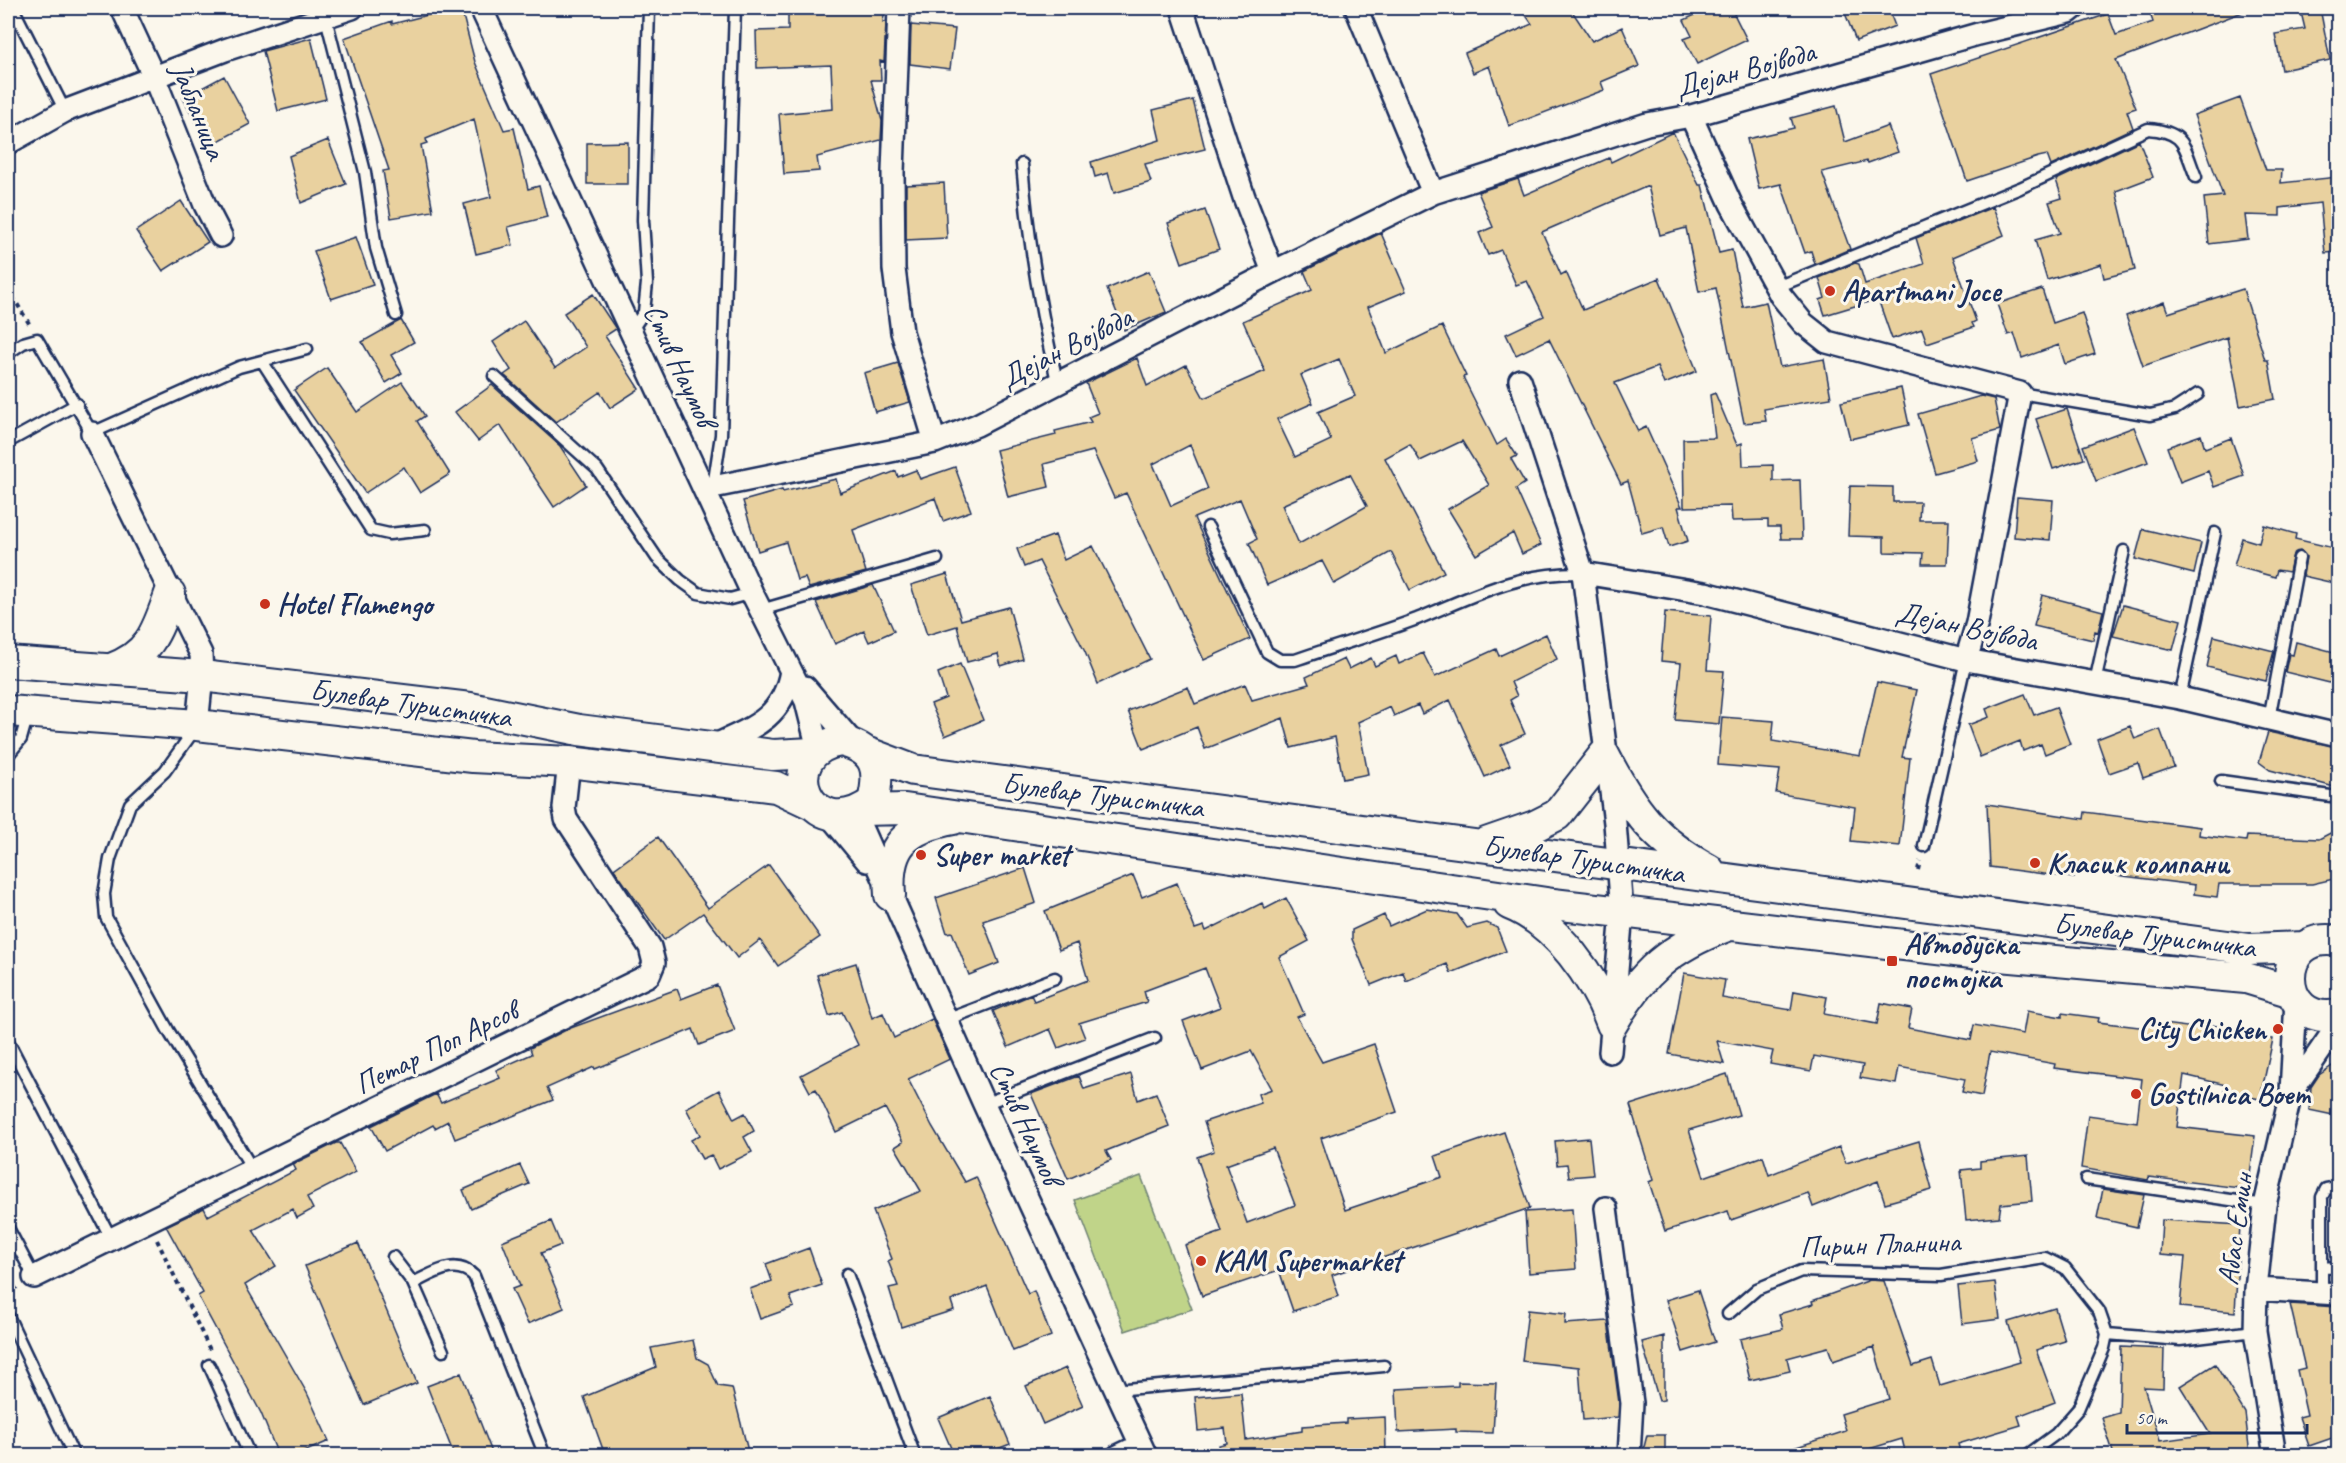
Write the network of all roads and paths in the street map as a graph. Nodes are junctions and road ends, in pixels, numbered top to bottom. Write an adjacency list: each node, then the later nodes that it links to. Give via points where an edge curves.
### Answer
1 (13, 8): 13 (lane)
2 (122, 8): 12 (street, Јабланица)
3 (352, 8): 11 (street)
4 (481, 8): 24 (street, Стив Наумов)
5 (649, 8): 24 (lane, via 643,220 647,283 644,312)
6 (735, 8): 38 (lane, Стив Наумов, via 720,435)
7 (899, 8): 37 (street, via 894,269 902,332)
8 (1182, 8): 20 (street)
9 (1356, 8): 18 (street)
10 (2074, 8): 14 (street, Дејан Војвода)
11 (324, 11): 12 (street); 23 (lane, via 365,172 376,248)
12 (154, 77): 13 (street); 19 (street, Јабланица, via 205,205)
13 (65, 111): 15 (street)
14 (1691, 116): 18 (street, Дејан Војвода, via 1647,124); 21 (street, via 1731,204)
15 (8, 143)
16 (1022, 164): 31 (lane, via 1028,238)
17 (2196, 177): 21 (lane, via 2181,141 2169,131 2148,129 2020,188)
18 (1433, 193): 20 (street, Дејан Војвода)
19 (222, 236)
20 (1273, 272): 31 (street, Дејан Војвода)
21 (1777, 287): 32 (street, via 1803,322 1827,342)
22 (8, 289): 25 (path)
23 (396, 315)
24 (631, 331): 38 (street, Стив Наумов)
25 (37, 339): 27 (lane); 34 (lane)
26 (307, 349): 28 (lane)
27 (8, 353)
28 (262, 361): 35 (lane, via 239,367); 40 (lane, via 371,530 389,534)
29 (494, 376): 47 (lane, via 597,469 657,558 680,580 698,593)
30 (1520, 380): 45 (street)
31 (1058, 386): 37 (street, Дејан Војвода)
32 (2020, 393): 33 (lane, via 2150,416 2175,409); 48 (street, via 1977,623)
33 (2198, 394)
34 (77, 404): 35 (lane); 36 (lane)
35 (92, 433): 46 (street)
36 (8, 442)
37 (935, 442): 38 (street, Дејан Војвода)
38 (709, 490): 47 (street, Стив Наумов)
39 (1208, 527): 45 (lane, Дејан Војвода, via 1267,651 1280,660 1295,660 1415,619 1491,587 1549,573)
40 (425, 530)
41 (2215, 533): 54 (lane)
42 (2124, 551): 53 (lane)
43 (2299, 558): 56 (lane)
44 (937, 560): 47 (lane)
45 (1583, 573): 48 (street, Дејан Војвода, via 1705,593); 62 (street)
46 (170, 594): 50 (main road, via 146,648 131,661); 52 (street, via 201,654)
47 (757, 601): 51 (street, Стив Наумов)
48 (1966, 660): 53 (street, Дејан Војвода); 70 (lane)
49 (8, 662): 50 (main road, Булевар Туристичка)
50 (111, 669): 52 (main road, Булевар Туристичка)
51 (791, 671): 59 (street, via 781,704 765,720); 60 (street); 61 (street, Стив Наумов, via 806,701)
52 (202, 676): 57 (street); 59 (main road, Булевар Туристичка, via 470,708 579,730)
53 (2095, 682): 54 (street, Дејан Војвода)
54 (2180, 698): 56 (street, Дејан Војвода)
55 (18, 712): 57 (main road, Булевар Туристичка); 63 (lane, via 21,739)
56 (2269, 719): 58 (street, Дејан Војвода)
57 (197, 725): 64 (main road, Булевар Туристичка, via 473,758); 88 (lane, via 165,771 130,804 110,859 105,917)
58 (2338, 735)
59 (713, 746): 61 (main road, Булевар Туристичка, via 773,755)
60 (861, 749): 61 (main road, via 841,741); 67 (main road, via 876,765 878,779 873,802); 69 (main road, Булевар Туристичка, via 913,770)
61 (816, 751): 67 (main road, via 808,758 804,789)
62 (1604, 754): 69 (main road, via 1557,815); 71 (street); 72 (main road, via 1651,829 1678,853)
63 (8, 755)
64 (569, 762): 67 (main road, Булевар Туристичка, via 776,787); 88 (street, Петар Поп Арсов, via 566,819 650,947 654,963 649,975)
65 (2221, 781): 66 (lane)
66 (2338, 797)
67 (840, 811): 68 (main road, Булевар Туристичка, via 905,809); 74 (street, Стив Наумов)
68 (962, 817): 73 (main road, Булевар Туристичка); 74 (main road, via 917,829 900,843 892,855 888,874)
69 (1480, 845): 71 (main road, Булевар Туристичка)
70 (1924, 846)
71 (1618, 864): 72 (main road, Булевар Туристичка); 75 (street)
72 (1727, 880): 77 (main road, Булевар Туристичка, via 2250,949)
73 (1475, 891): 75 (main road, Булевар Туристичка); 84 (main road, via 1525,910 1552,931 1604,1002)
74 (890, 895): 81 (street, Стив Наумов)
75 (1622, 912): 76 (main road, Булевар Туристичка); 84 (street)
76 (1727, 926): 79 (main road, Булевар Туристичка, via 2246,978); 84 (main road, via 1701,935 1660,960 1629,994)
77 (2327, 940): 79 (main road, via 2297,953 2290,972)
78 (1055, 978): 81 (lane)
79 (2294, 996): 80 (main road, Булевар Туристичка, via 2311,1013); 86 (street)
80 (2338, 1015)
81 (946, 1020): 87 (street, Стив Наумов)
82 (2338, 1025): 86 (street, Абас Емин)
83 (1155, 1038): 87 (lane)
84 (1611, 1038)
85 (8, 1041): 95 (lane)
86 (2291, 1093): 91 (street, Абас Емин)
87 (984, 1104): 111 (street, Стив Наумов)
88 (252, 1170): 93 (street, Петар Поп Арсов)
89 (2086, 1179): 91 (lane)
90 (2338, 1187): 97 (lane, via 2326,1189 2322,1197)
91 (2265, 1205): 102 (street, Абас Емин)
92 (1606, 1208): 118 (street, via 1632,1403)
93 (147, 1221): 95 (street, Петар Поп Арсов); 109 (path, via 211,1353)
94 (8, 1228): 100 (lane)
95 (112, 1240): 100 (street, Петар Поп Арсов)
96 (393, 1257): 101 (lane)
97 (2322, 1267): 98 (lane); 103 (lane)
98 (2338, 1268)
99 (847, 1274): 116 (lane)
100 (34, 1277)
101 (413, 1283): 108 (lane); 115 (lane, via 453,1266 467,1268 474,1276)
102 (2256, 1289): 103 (street); 106 (street, Абас Емин)
103 (2330, 1293)
104 (1728, 1314): 107 (lane, Пирин Планина, via 1757,1289 1801,1271 1941,1275 2045,1258 2065,1268 2099,1311)
105 (8, 1316): 113 (lane)
106 (2255, 1331): 107 (lane, via 2181,1340); 120 (street, Абас Емин)
107 (2107, 1334): 119 (lane, via 2078,1409 2056,1434)
108 (443, 1351)
109 (209, 1365): 114 (lane)
110 (1384, 1366): 111 (lane)
111 (1115, 1390): 112 (street, Стив Наумов)
112 (1144, 1450): 117 (street)
113 (74, 1455)
114 (250, 1455)
115 (545, 1455)
116 (915, 1455)
117 (1118, 1455)
118 (1629, 1455)
119 (2026, 1455)
120 (2275, 1455)

